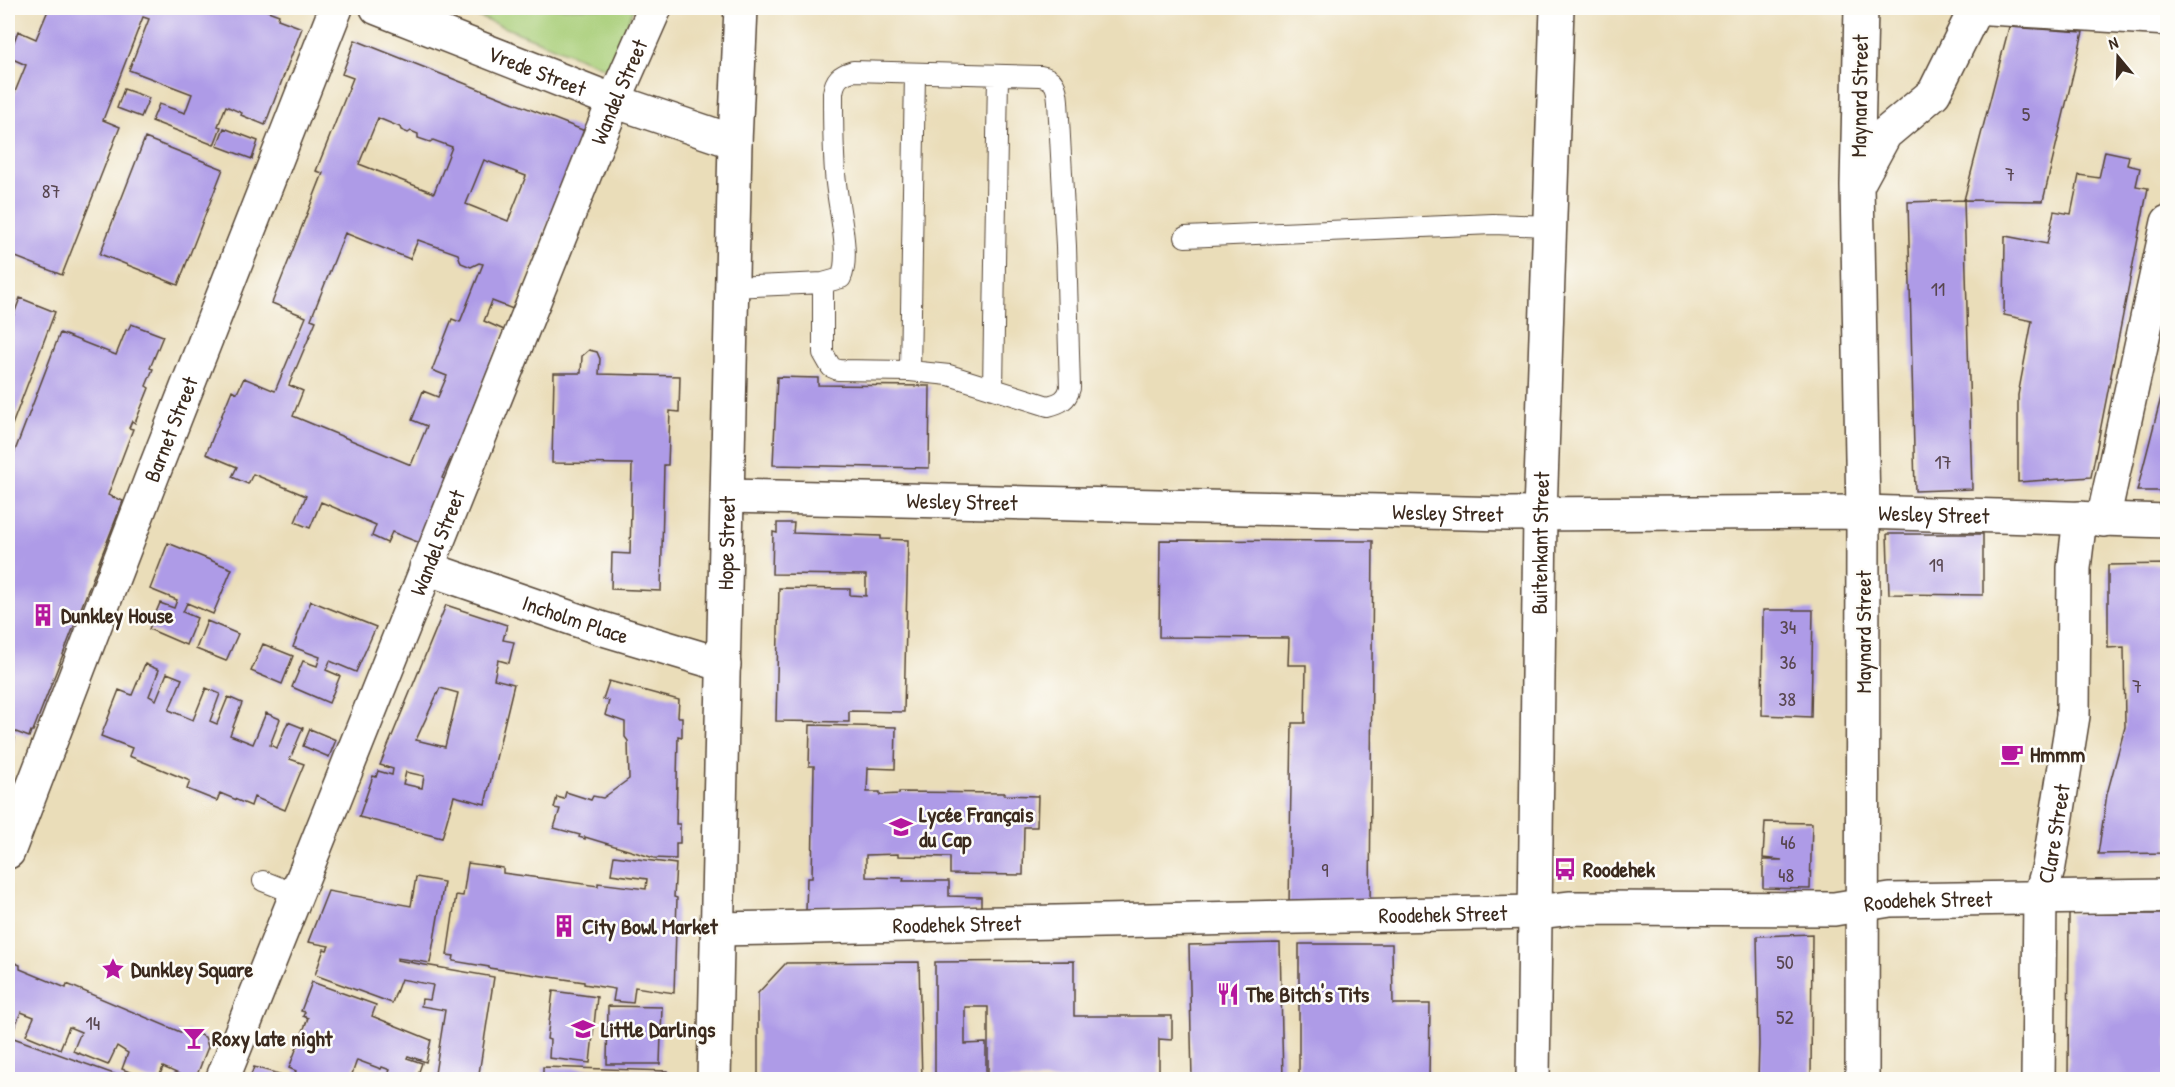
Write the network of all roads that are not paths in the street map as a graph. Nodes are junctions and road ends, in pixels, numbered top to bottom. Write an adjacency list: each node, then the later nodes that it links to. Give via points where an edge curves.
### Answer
1 (336, 8): 30 (street, Barnet Street)
2 (377, 8): 9 (street, Vrede Street)
3 (656, 8): 13 (street, Wandel Street)
4 (741, 8): 14 (street, Hope Street)
5 (1557, 8): 17 (street, Buitenkant Street)
6 (1861, 8): 15 (street, Maynard Street)
7 (1976, 8): 15 (street, Maynard Street, via 1934,93 1885,134)
8 (1989, 8): 10 (street)
9 (433, 18): 13 (street, Vrede Street)
10 (2168, 19)
11 (915, 73): 12 (lane); 19 (lane, via 853,71 834,82 835,172 846,262 841,278); 21 (lane)
12 (998, 75): 22 (lane); 22 (lane, via 1047,77 1057,90 1070,388 1068,396 1048,406)
13 (614, 101): 14 (street, Vrede Street); 28 (street, Wandel Street)
14 (735, 142): 20 (street, Hope Street)
15 (1857, 185): 24 (street, Maynard Street)
16 (2168, 222): 26 (street, Clare Street)
17 (1550, 226): 18 (lane, via 1493,224); 25 (street, Buitenkant Street)
18 (1185, 237)
19 (823, 284): 20 (lane); 21 (lane, via 823,352 831,367)
20 (732, 287): 23 (street, Hope Street)
21 (910, 372): 22 (lane, via 949,375)
22 (993, 389)
23 (728, 496): 25 (street, Wesley Street); 29 (street, Hope Street)
24 (1863, 512): 25 (street, Wesley Street); 26 (street, Wesley Street); 35 (street, Maynard Street)
25 (1540, 514): 36 (street, Buitenkant Street)
26 (2092, 519): 27 (street, Wesley Street); 34 (street, Clare Street, via 2074,568 2073,716 2049,866)
27 (2168, 522)
28 (426, 568): 29 (street, Incholm Place, via 600,628); 32 (street, Wandel Street)
29 (724, 665): 37 (street, Hope Street)
30 (8, 852)
31 (263, 881): 32 (lane)
32 (296, 894): 38 (street, Wandel Street)
33 (2168, 896): 34 (street, Roodehek Street)
34 (2040, 897): 35 (street, Roodehek Street); 42 (street, Clare Street)
35 (1863, 904): 36 (street, Roodehek Street, via 1834,909 1570,908); 41 (street, Maynard Street)
36 (1537, 912): 37 (street, Roodehek Street); 40 (street, Buitenkant Street)
37 (717, 929): 39 (street, Hope Street)
38 (222, 1080)
39 (714, 1080)
40 (1533, 1080)
41 (1862, 1080)
42 (2037, 1080)

